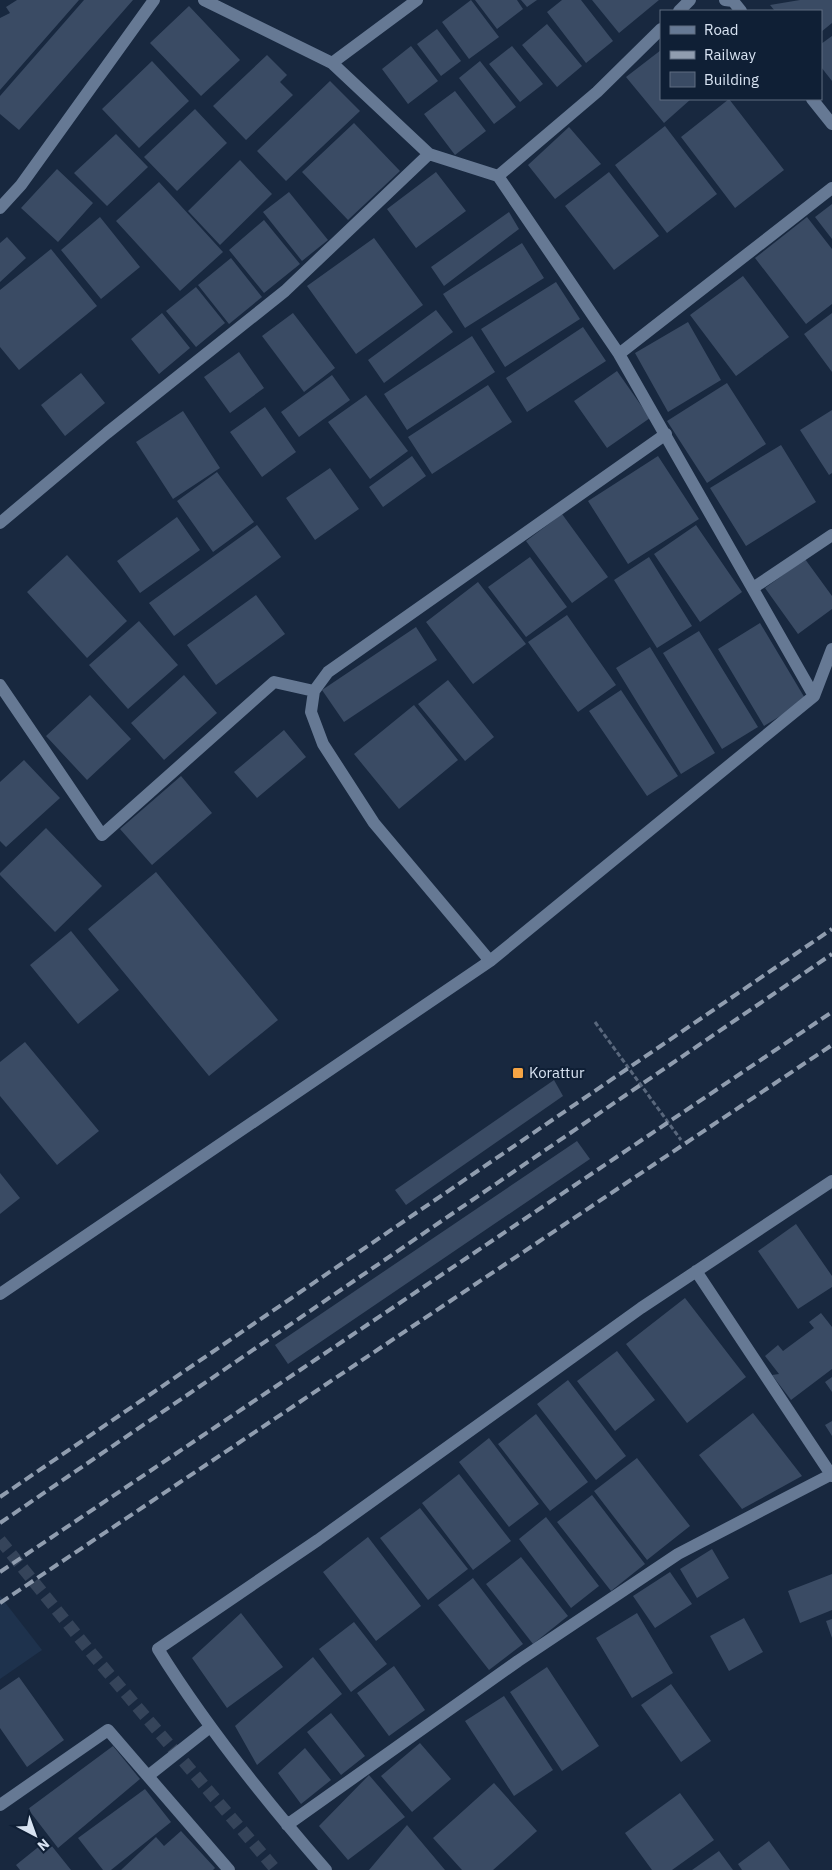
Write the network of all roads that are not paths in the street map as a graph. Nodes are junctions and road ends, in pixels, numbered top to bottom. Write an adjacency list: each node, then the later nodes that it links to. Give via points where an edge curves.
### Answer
1 (154, 0): 15 (street)
2 (204, 0): 9 (street)
3 (417, 0): 9 (street)
4 (690, 0): 6 (street)
5 (725, 0): 7 (street, via 733,1)
6 (679, 10)
7 (740, 10)
8 (660, 30): 13 (street, via 597,92)
9 (332, 63): 12 (street)
10 (813, 100): 11 (street)
11 (832, 124)
12 (429, 154): 13 (street); 18 (street, via 285,290)
13 (498, 176): 16 (street)
14 (832, 188): 16 (street)
15 (0, 208)
16 (619, 354): 17 (street)
17 (666, 434): 20 (street); 23 (street, via 328,672)
18 (0, 523)
19 (832, 535): 20 (street)
20 (753, 588): 24 (street)
21 (832, 649): 24 (street)
22 (0, 685): 23 (street, via 102,835 274,682)
23 (314, 691): 25 (street, via 311,712 323,744 374,823)
24 (814, 696): 25 (street)
25 (490, 961): 28 (street)
26 (832, 1181): 27 (street)
27 (696, 1271): 29 (street); 30 (street, via 318,1540 158,1649)
28 (0, 1294)
29 (832, 1475): 33 (street, via 678,1554 518,1661)
30 (210, 1727): 31 (street); 33 (street)
31 (148, 1776): 32 (street, via 108,1730); 34 (street)
32 (0, 1805)
33 (287, 1825): 35 (street)
34 (229, 1870)
35 (326, 1870)

